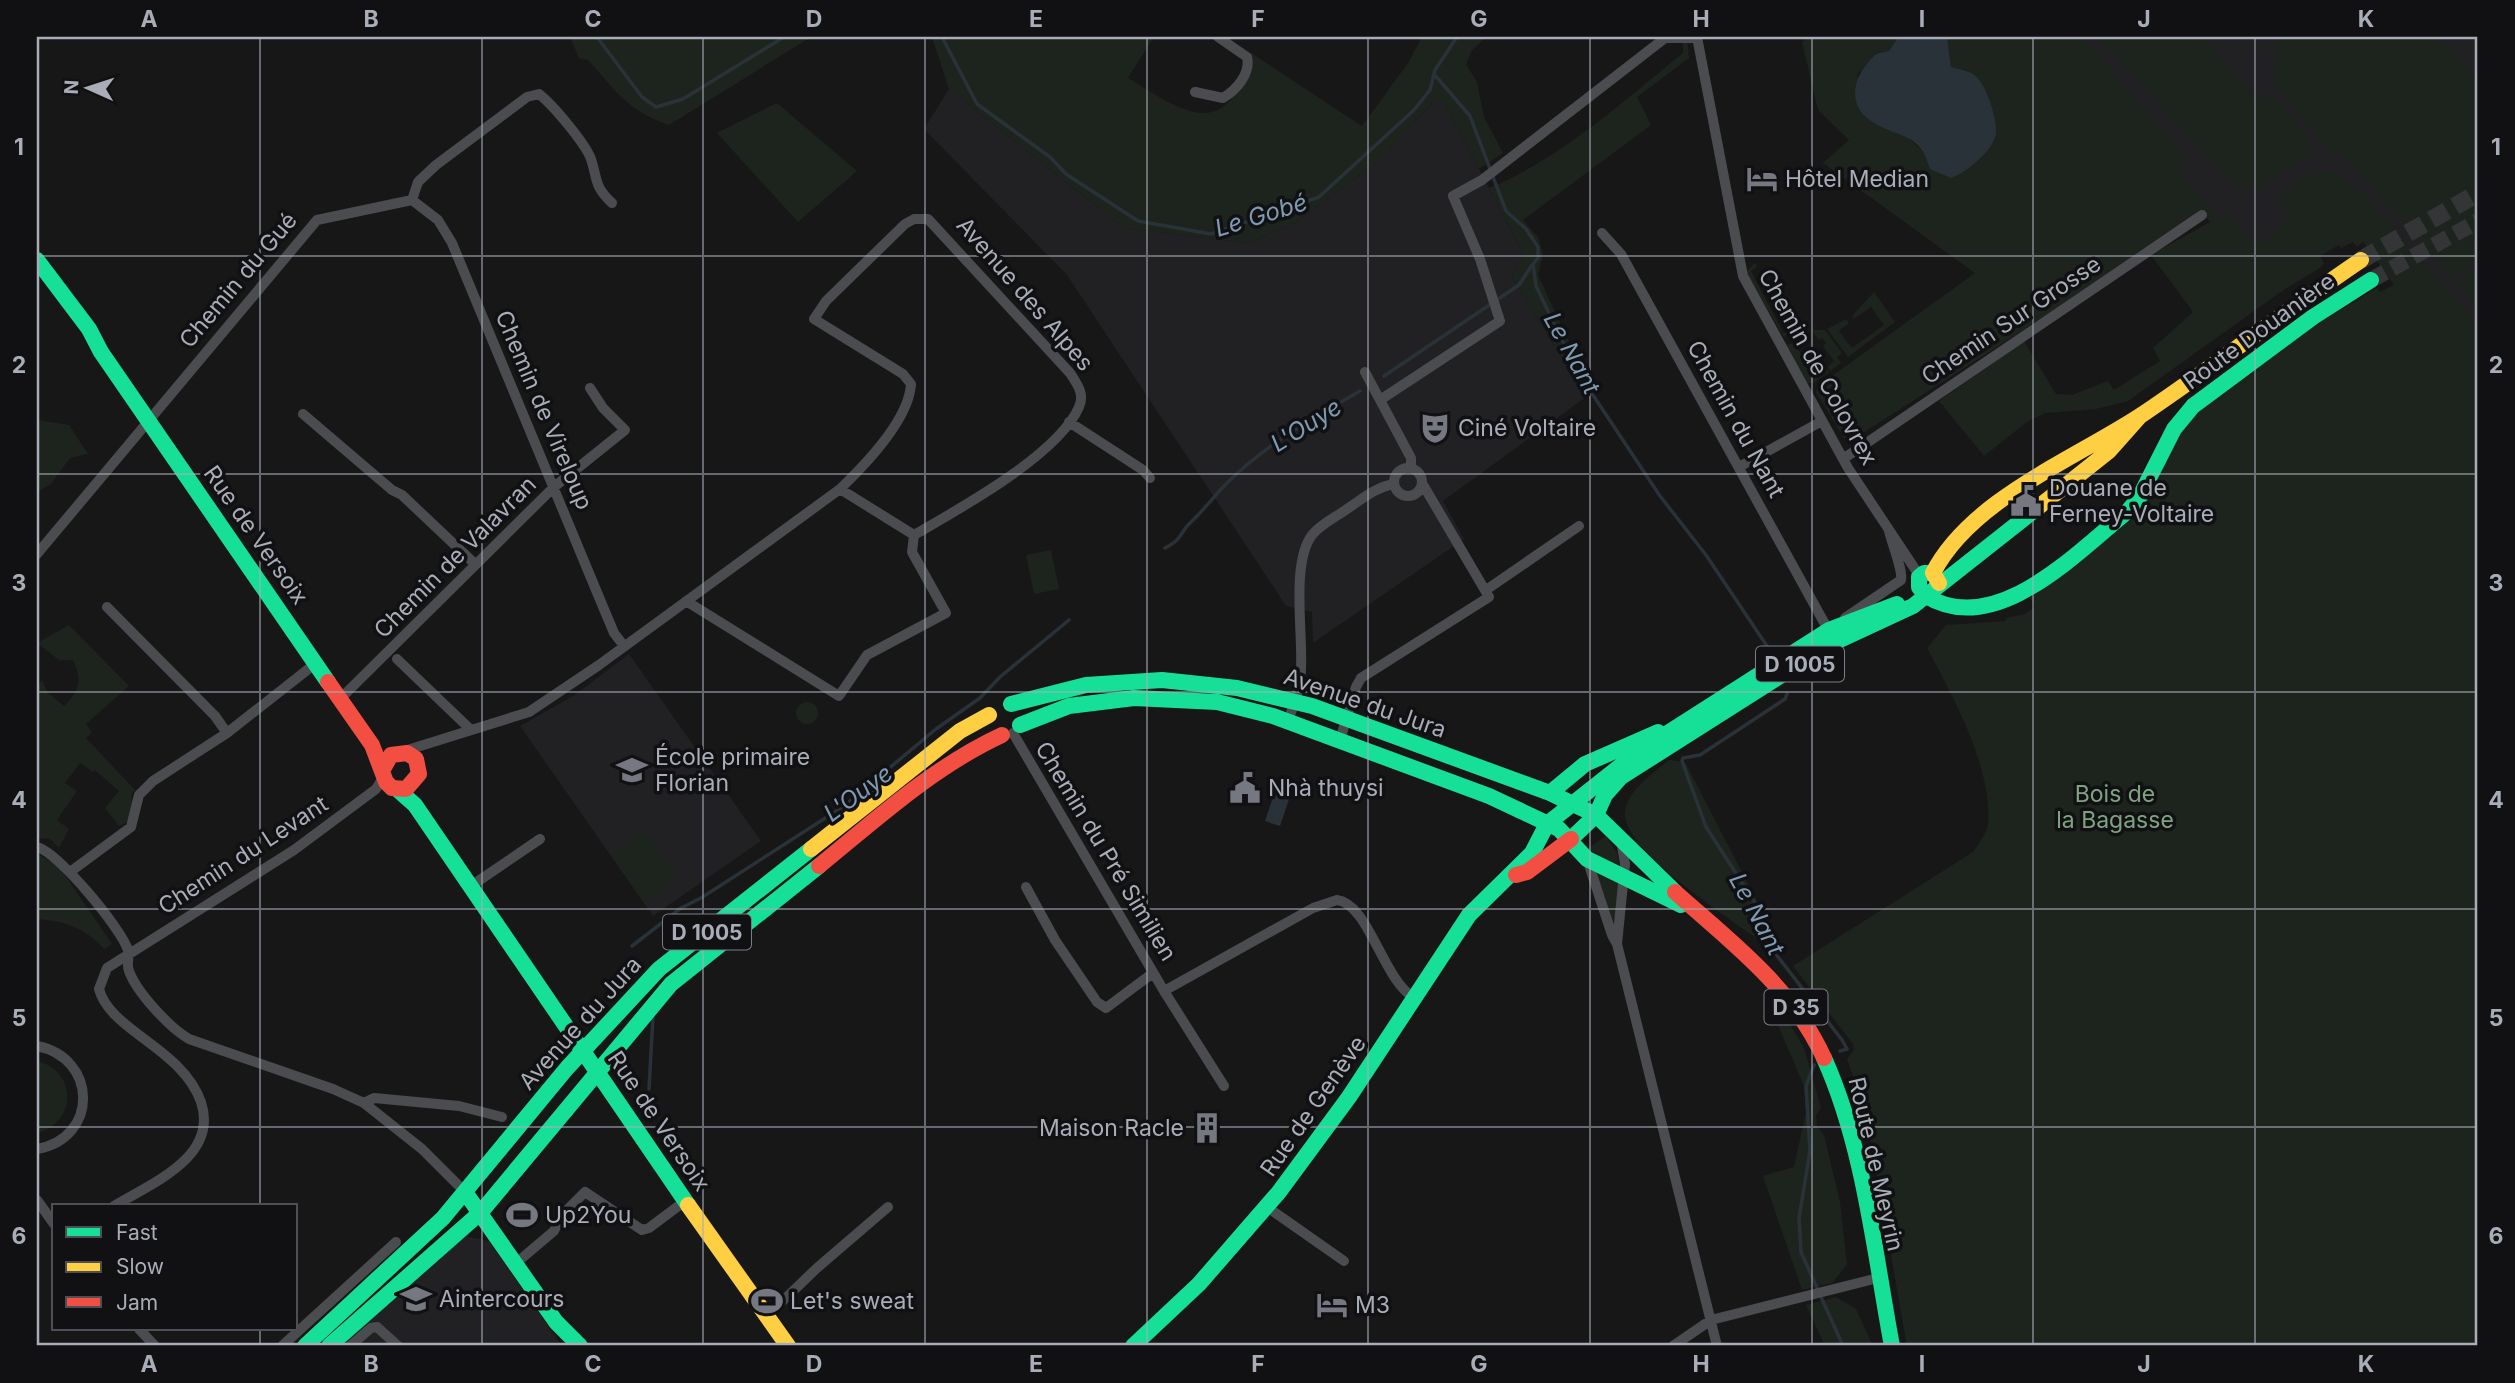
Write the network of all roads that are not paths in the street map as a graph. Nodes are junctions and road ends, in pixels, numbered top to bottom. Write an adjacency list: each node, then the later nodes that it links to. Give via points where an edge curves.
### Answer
1 (1218, 37): 3 (street, via 1247,57 1247,70 1223,99)
2 (1697, 37): 13 (street, via 1665,38 1482,180 1453,196 1500,321); 17 (street, Chemin de Colovrex, via 1738,262)
3 (1195, 92)
4 (412, 200): 5 (street, via 418,182 436,165 527,97 539,94 585,147 597,189); 16 (street, Chemin du Gué, via 317,220); 25 (street, Chemin de Vireloup, via 438,220 452,243)
5 (612, 203)
6 (2202, 215): 19 (street, Chemin Sur Grosse)
7 (1602, 233): 20 (street, Chemin du Nant, via 1621,254)
8 (37, 260): 16 (main road, Rue de Versoix)
9 (2361, 260): 15 (main road, D 1005)
10 (2371, 280): 32 (main road, Route Douanière, via 2193,406 2174,429 2128,511 2030,589 1985,605 1943,606)
11 (1365, 372): 13 (street)
12 (590, 388): 25 (street, Chemin de Valavran, via 625,430)
13 (1380, 400): 21 (street, via 1411,458)
14 (303, 414): 31 (street, via 402,495)
15 (2141, 415): 32 (main road, D 1005, via 2109,451 2043,506); 32 (main road, D 1005, via 2046,471 1999,505 1948,546)
16 (148, 419): 30 (street, Chemin du Gué); 39 (main road, Rue de Versoix)
17 (1822, 421): 19 (street, Chemin de Colovrex); 20 (street)
18 (1069, 422): 22 (street); 26 (street, Avenue des Alpes, via 1080,406 1081,389 1070,373 936,224 914,219 826,301 814,319 903,374 911,384 905,409 870,459); 29 (street, Avenue des Alpes, via 1050,446)
19 (1843, 459): 28 (street, Chemin de Colovrex)
20 (1739, 467): 36 (street, Chemin du Nant)
21 (1411, 468): 23 (street); 24 (street, via 1398,473)
22 (1150, 478)
23 (1422, 483): 24 (street, via 1419,492 1407,496); 33 (street)
24 (1394, 484): 41 (street, via 1364,497 1316,530 1307,542 1301,569 1301,668)
25 (554, 487): 31 (street, Chemin de Valavran); 37 (street, Chemin de Vireloup, via 614,633)
26 (840, 489): 29 (street); 34 (street, Avenue des Alpes)
27 (1579, 526): 33 (street)
28 (1889, 531): 32 (street, Chemin de Colovrex); 36 (street, via 1901,580)
29 (914, 535): 34 (street, via 912,552 946,613 866,655 839,696)
30 (37, 554)
31 (475, 564): 40 (street, Chemin de Valavran)
32 (1927, 583): 36 (main road, D 1005, via 1894,606); 59 (main road, D 1005, via 1913,606 1829,645 1632,770 1611,787)
33 (1488, 594): 44 (street, via 1361,678)
34 (686, 601): 37 (street, Avenue des Alpes)
35 (107, 607): 49 (street)
36 (1829, 630): 46 (main road, D 1005)
37 (624, 646): 47 (street, Avenue des Alpes, via 529,712)
38 (397, 659): 47 (street)
39 (316, 663): 40 (main road, Rue de Versoix); 49 (street)
40 (340, 699): 52 (main road, Rue de Versoix)
41 (1295, 700): 42 (main road, Avenue du Jura / D 1005, via 1219,684 1136,679 1080,685); 44 (main road, Avenue du Jura / D 1005); 45 (street)
42 (1011, 704): 43 (main road, D 1005, via 999,704); 48 (main road, via 1020,713)
43 (989, 715): 48 (main road, via 993,730); 78 (main road, Avenue du Jura / D 1005, via 960,731 659,969)
44 (1347, 716): 50 (street); 56 (main road, Avenue du Jura / D 1005)
45 (1288, 721): 48 (main road, Avenue du Jura / D 1005, via 1217,702 1147,698 1069,706); 50 (main road, Avenue du Jura / D 1005)
46 (1682, 724): 56 (main road, D 1005, via 1625,743 1564,778); 57 (main road, D 1005)
47 (470, 729): 51 (street, Avenue des Alpes)
48 (1012, 731): 74 (street, Chemin du Pré Similien); 79 (main road, Avenue du Jura / D 1005, via 937,771 685,971)
49 (227, 733): 66 (street, via 145,788 131,827)
50 (1340, 740): 60 (main road, Avenue du Jura / D 1005, via 1489,796)
51 (435, 741): 53 (street, Avenue des Alpes); 54 (street, via 425,752)
52 (372, 746): 53 (main road); 55 (main road, Rue de Versoix)
53 (399, 753): 54 (main road, via 416,759); 55 (main road, via 387,759)
54 (419, 775): 55 (main road, via 408,789); 58 (main road)
55 (386, 782): 58 (main road, Rue de Versoix); 73 (street, Chemin du Levant, via 294,850 187,920)
56 (1550, 793): 57 (main road, Avenue du Jura / D 1005)
57 (1573, 803): 59 (main road, Avenue du Jura); 60 (main road)
58 (415, 805): 69 (main road, Rue de Versoix)
59 (1596, 815): 61 (main road, Route de Meyrin / D 35); 63 (main road, Rue de Genève)
60 (1547, 824): 63 (main road, Avenue du Jura); 67 (main road, Rue de Genève, via 1532,853)
61 (1618, 835): 68 (street, via 1625,858); 71 (main road, Route de Meyrin / D 35, via 1642,863)
62 (540, 839): 69 (street)
63 (1571, 839): 65 (main road, Route de Meyrin / D 35); 67 (main road, Rue de Genève, via 1527,872)
64 (37, 847): 66 (street, via 51,853)
65 (1587, 859): 68 (main road, Route de Meyrin / D 35); 72 (street)
66 (70, 872): 73 (street)
67 (1510, 877): 76 (main road, Rue de Genève, via 1469,915)
68 (1624, 879): 71 (main road, Route de Meyrin / D 35); 72 (street)
69 (471, 886): 78 (main road, Rue de Versoix)
70 (1026, 887): 74 (street, via 1055,940 1105,1008)
71 (1700, 914): 95 (main road, Route de Meyrin / D 35, via 1775,981 1821,1047 1850,1129)
72 (1618, 944): 97 (street)
73 (129, 951): 81 (street, via 129,972 175,1031); 87 (street, Chemin du Levant, via 107,968 100,982 102,999 181,1066 197,1092 205,1122 204,1135 189,1157)
74 (1153, 973): 75 (street, Chemin du Pré Similien)
75 (1164, 990): 76 (street, via 1313,908 1337,900 1355,908 1398,986); 80 (street, Chemin du Pré Similien)
76 (1414, 998): 89 (main road, Rue de Genève, via 1349,1097)
77 (37, 1046): 83 (street, via 58,1053 75,1069 83,1102 69,1134)
78 (584, 1051): 79 (main road, Rue de Versoix); 84 (main road, Avenue du Jura / D 1005)
79 (597, 1071): 86 (main road, Rue de Versoix); 90 (main road, Avenue du Jura / D 1005)
80 (1224, 1086)
81 (364, 1103): 82 (street, via 374,1098 459,1106); 84 (street, via 422,1149)
82 (502, 1117)
83 (37, 1149)
84 (465, 1192): 90 (main road); 102 (main road, Avenue du Jura / D 1005, via 409,1252)
85 (37, 1200): 91 (street)
86 (685, 1201): 94 (street, via 642,1230 585,1192 561,1216 554,1231); 96 (main road, Rue de Versoix)
87 (117, 1204)
88 (888, 1207): 96 (street)
89 (1267, 1207): 93 (street); 107 (main road, Rue de Genève, via 1163,1321)
90 (481, 1212): 94 (main road); 103 (main road, Avenue du Jura / D 1005)
91 (52, 1221)
92 (396, 1242): 101 (street)
93 (1344, 1261)
94 (515, 1264): 99 (main road)
95 (1878, 1278): 97 (street); 110 (main road, Route de Meyrin / D 35)
96 (766, 1317): 106 (main road, Rue de Versoix)
97 (1711, 1320): 108 (street); 109 (street)
98 (140, 1330): 100 (street)
99 (572, 1343)
100 (155, 1346)
101 (282, 1346)
102 (305, 1346)
103 (329, 1346)
104 (350, 1346): 105 (street, via 377,1327)
105 (398, 1346)
106 (788, 1346)
107 (1133, 1346)
108 (1673, 1346)
109 (1717, 1346)
110 (1892, 1346)

